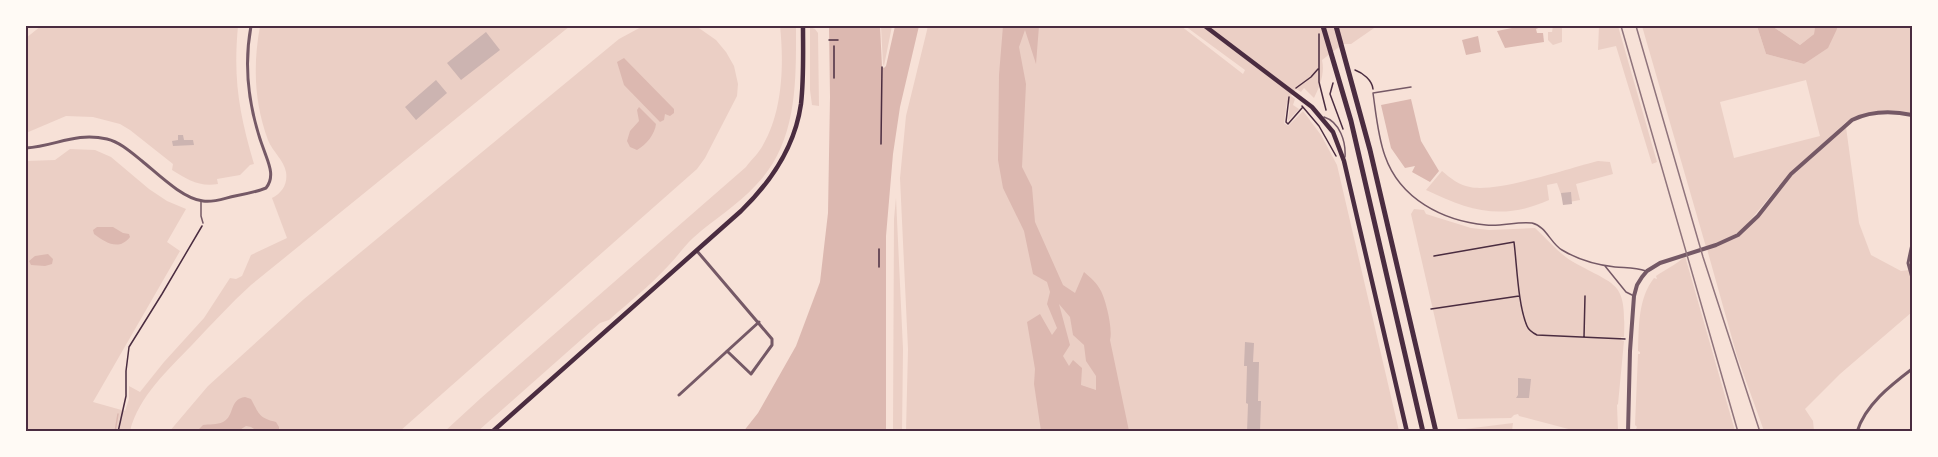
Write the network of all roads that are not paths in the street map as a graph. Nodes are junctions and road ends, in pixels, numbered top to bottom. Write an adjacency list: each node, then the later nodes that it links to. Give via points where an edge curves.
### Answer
1 (251, 26): 9 (street, via 247,81 258,134 270,167 269,184 260,190)
2 (803, 26): 12 (main road, via 801,107 785,153 756,197)
3 (1204, 26): 22 (main road, via 1298,96 1333,132 1344,161)
4 (1323, 26): 23 (highway, via 1343,92)
5 (1336, 26): 24 (highway, via 1355,88)
6 (1411, 87): 13 (lane, via 1373,93 1385,157 1407,192 1427,207 1463,221 1486,225 1532,223 1560,249)
7 (1912, 115): 14 (street, via 1881,112 1852,120 1791,174 1754,221 1735,237)
8 (26, 148): 9 (street, via 90,136 110,140)
9 (201, 201): 10 (lane)
10 (203, 223)
11 (1912, 244): 15 (street, via 1908,263)
12 (697, 251): 17 (street); 21 (main road)
13 (1604, 265): 14 (lane); 16 (lane)
14 (1647, 271): 16 (street)
15 (1912, 278)
16 (1634, 297): 25 (street)
17 (759, 322): 18 (street); 18 (street, via 772,342 751,374)
18 (727, 351): 20 (street)
19 (1912, 369): 26 (street, via 1872,406)
20 (680, 395)
21 (492, 432)
22 (1407, 432)
23 (1423, 432)
24 (1436, 432)
25 (1628, 432)
26 (1857, 432)

